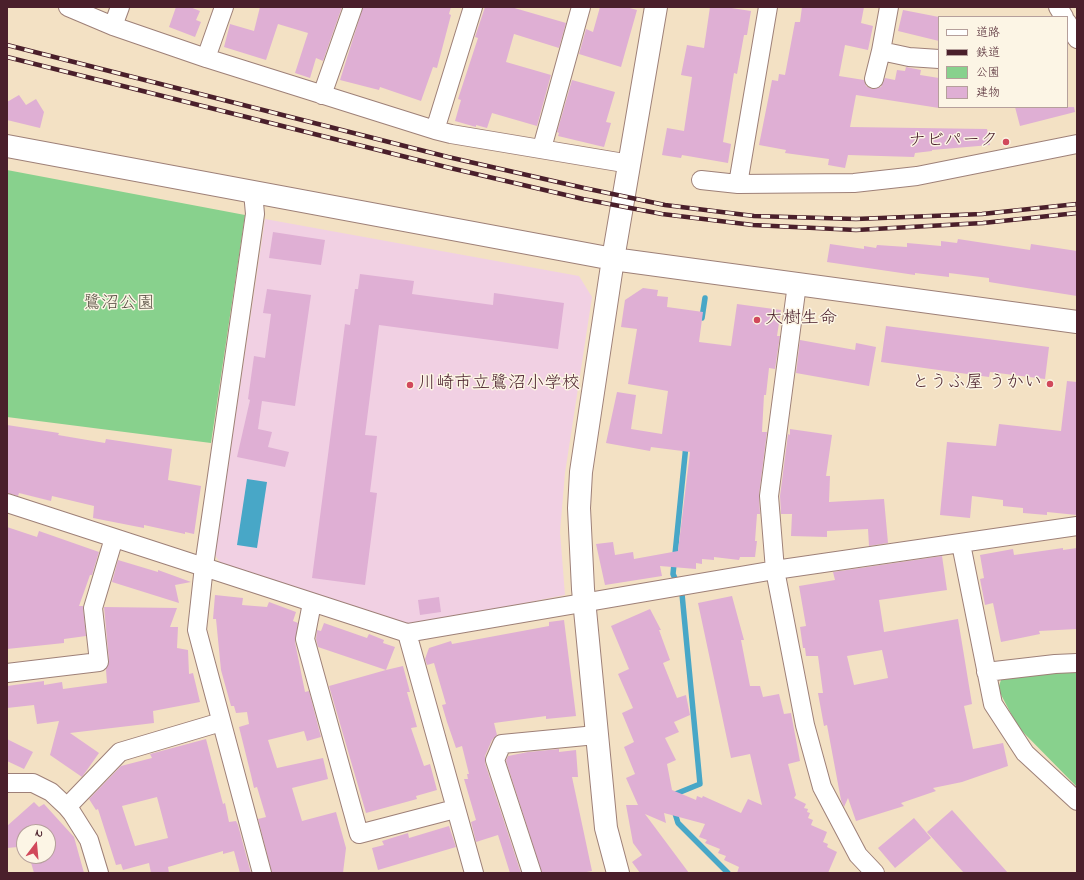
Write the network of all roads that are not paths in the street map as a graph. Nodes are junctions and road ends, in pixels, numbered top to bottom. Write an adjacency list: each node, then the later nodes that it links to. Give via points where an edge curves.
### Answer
1 (68, 7): 11 (street)
2 (120, 7): 11 (street)
3 (224, 7): 14 (street)
4 (353, 7): 17 (street)
5 (473, 7): 18 (street)
6 (581, 7): 21 (street)
7 (656, 7): 22 (street)
8 (768, 7): 24 (street)
9 (889, 7): 13 (street)
10 (1068, 24): 12 (street)
11 (113, 26): 14 (street)
12 (1077, 39)
13 (881, 51): 15 (street, via 909,57); 16 (street)
14 (206, 58): 17 (street)
15 (938, 59)
16 (874, 79)
17 (322, 95): 18 (street)
18 (435, 130): 21 (street)
19 (1077, 144): 24 (street, via 918,176 855,176)
20 (7, 146): 25 (street)
21 (542, 148): 22 (street)
22 (630, 164): 26 (street)
23 (701, 180): 24 (street)
24 (738, 184)
25 (253, 192): 26 (street); 33 (street, via 255,214)
26 (613, 258): 27 (street); 36 (street, via 581,472 579,545)
27 (798, 284): 28 (street); 34 (street, via 769,496)
28 (1077, 322)
29 (7, 503): 31 (street)
30 (1077, 526): 32 (street)
31 (114, 538): 33 (street); 40 (street, via 92,608 99,662)
32 (961, 544): 34 (street); 39 (street)
33 (204, 566): 35 (street); 41 (street, via 197,630)
34 (775, 570): 36 (street); 52 (street, via 805,725 822,787 858,855)
35 (312, 602): 37 (street); 46 (street, via 305,639 359,834)
36 (584, 603): 37 (street); 42 (street)
37 (407, 633): 46 (street)
38 (1077, 664): 39 (street)
39 (986, 672): 44 (street, via 993,704 1025,753)
40 (7, 673)
41 (221, 722): 45 (street, via 120,752); 48 (street)
42 (596, 735): 50 (street, via 502,744 495,760); 51 (street, via 606,828)
43 (7, 783): 45 (street, via 33,783 51,792)
44 (1077, 801)
45 (67, 807): 47 (street, via 89,840)
46 (455, 809): 49 (street)
47 (99, 873)
48 (262, 873)
49 (474, 873)
50 (532, 873)
51 (618, 873)
52 (875, 873)

